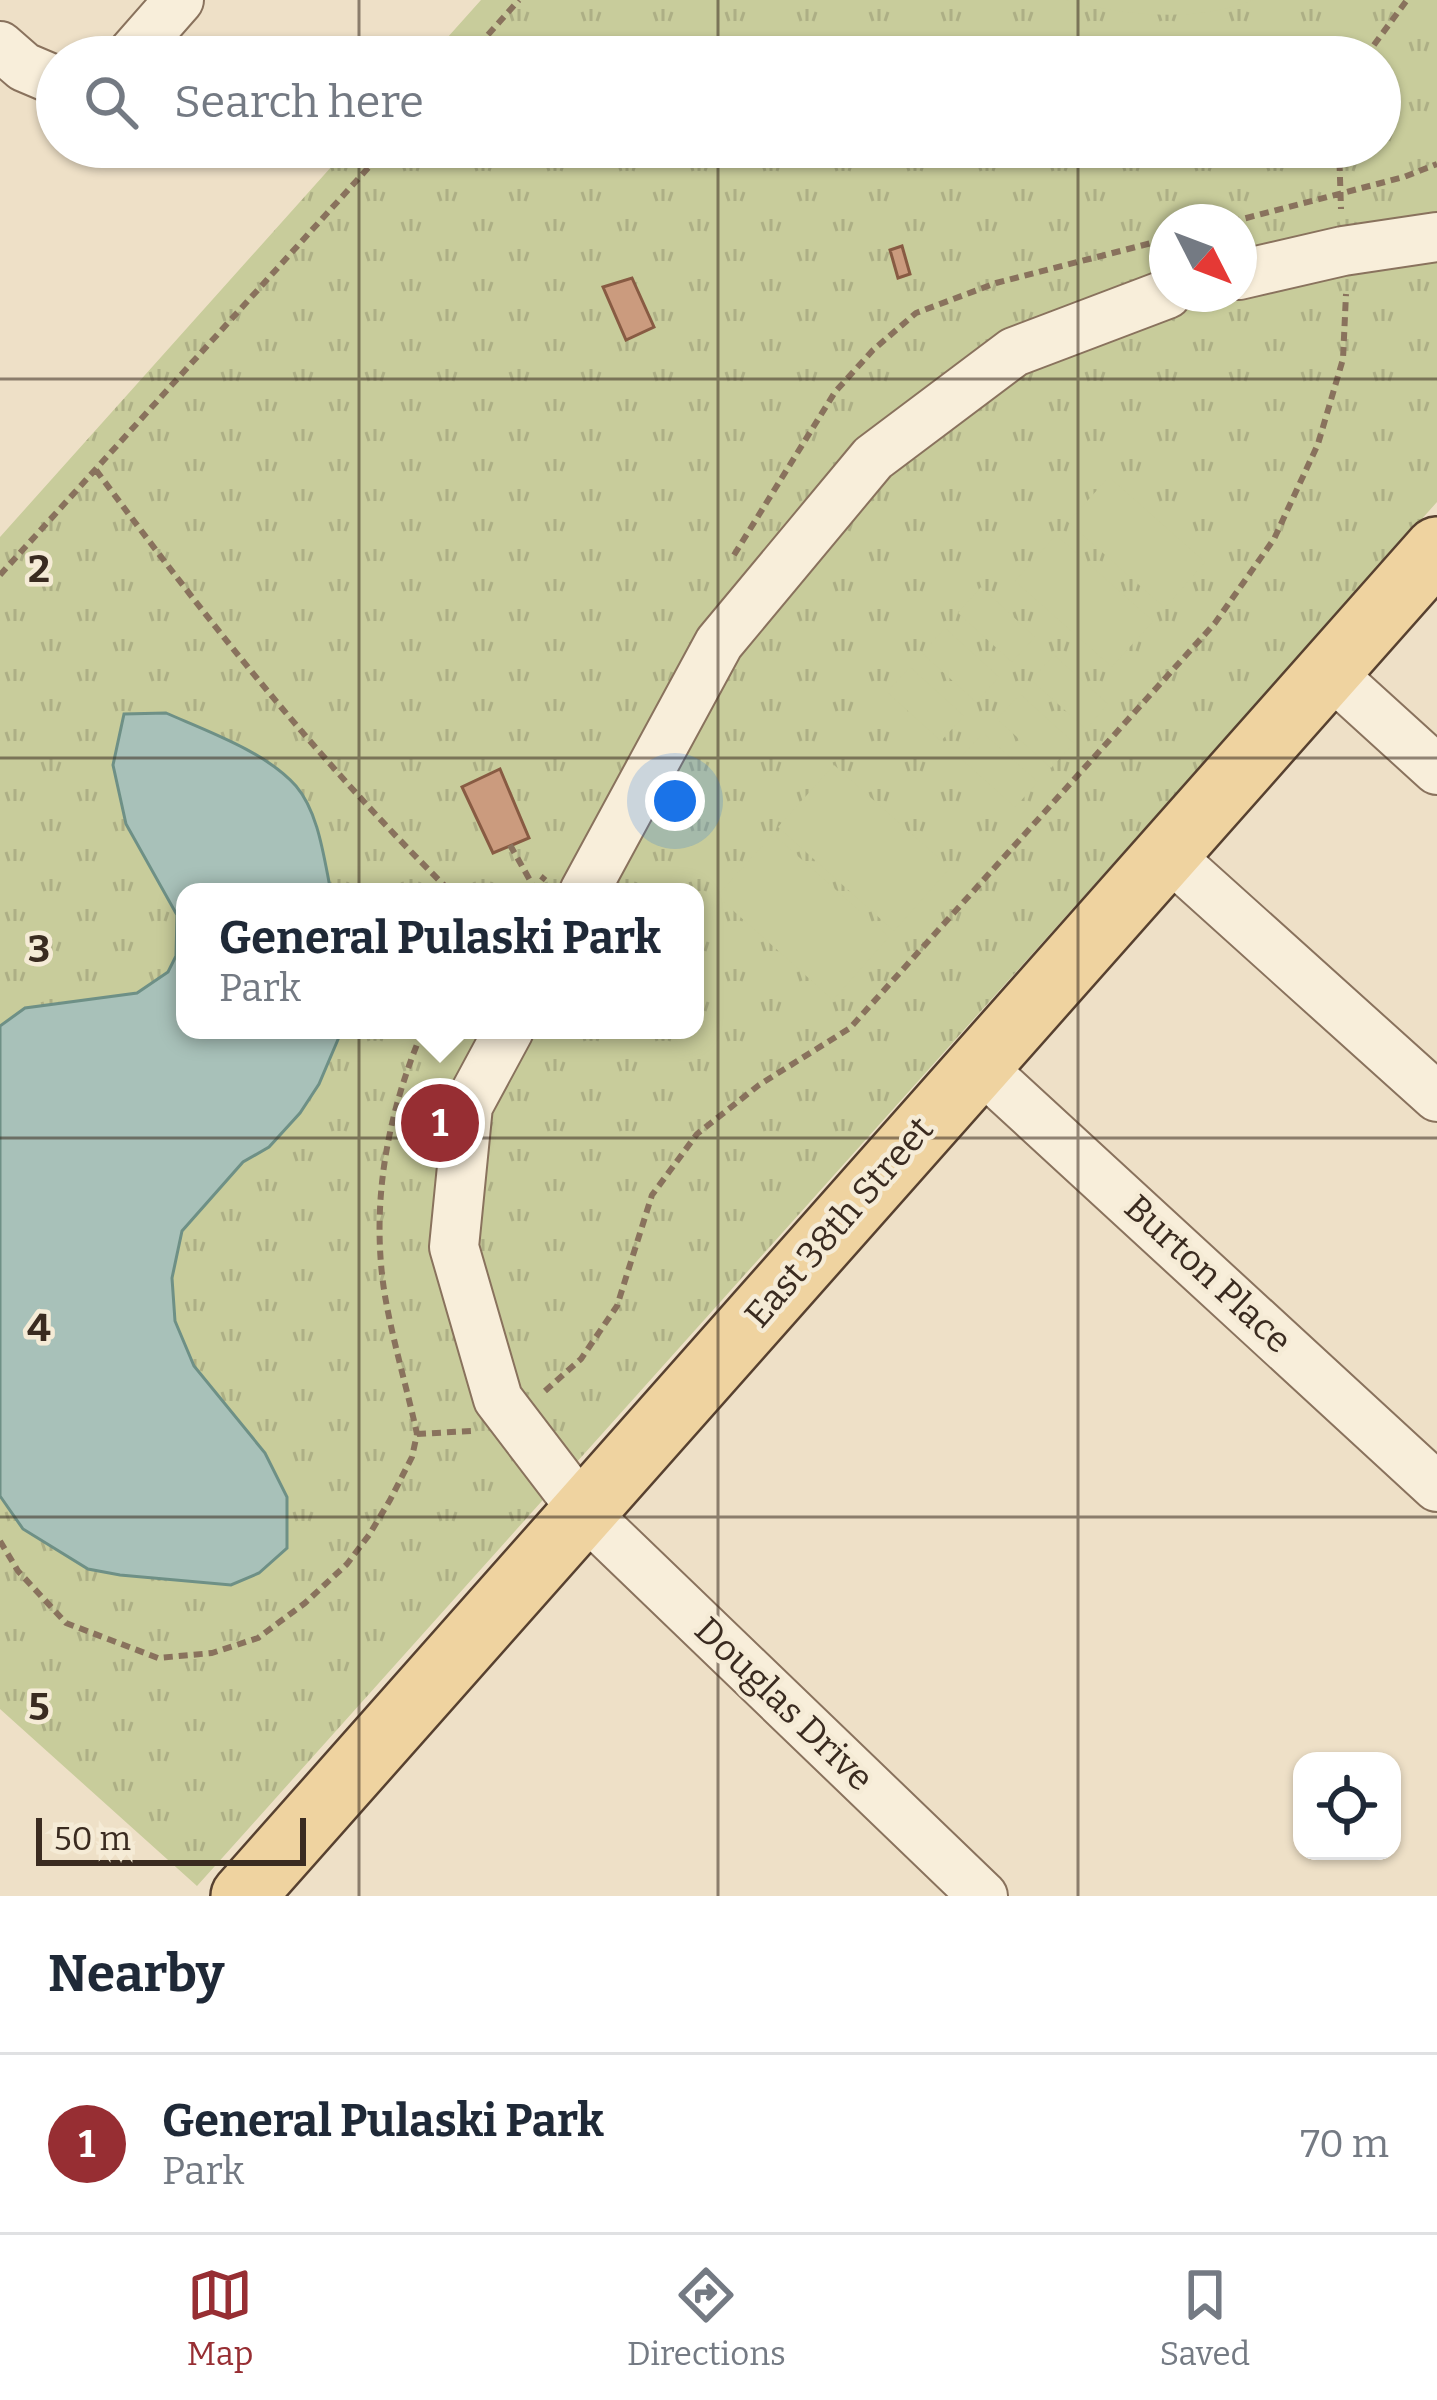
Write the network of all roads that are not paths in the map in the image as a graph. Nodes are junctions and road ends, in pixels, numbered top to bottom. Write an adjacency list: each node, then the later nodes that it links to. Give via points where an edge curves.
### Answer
1 (179, 0): 2 (street)
2 (147, 36)
3 (1437, 237): 4 (street)
4 (1257, 271)
5 (1149, 301): 10 (street, via 1014,352 873,458 718,643)
6 (1437, 549): 7 (main road, East 38th Street)
7 (1327, 670): 8 (street); 9 (main road, East 38th Street)
8 (1437, 770)
9 (1165, 852): 12 (main road, East 38th Street); 13 (street)
10 (589, 883)
11 (504, 1039): 15 (street, Douglas Drive, via 468,1106 454,1246 498,1399)
12 (977, 1064): 14 (street, Burton Place); 15 (main road, East 38th Street)
13 (1437, 1097)
14 (1437, 1487)
15 (585, 1513): 16 (main road, East 38th Street); 17 (street, Douglas Drive)
16 (243, 1896)
17 (983, 1896)

